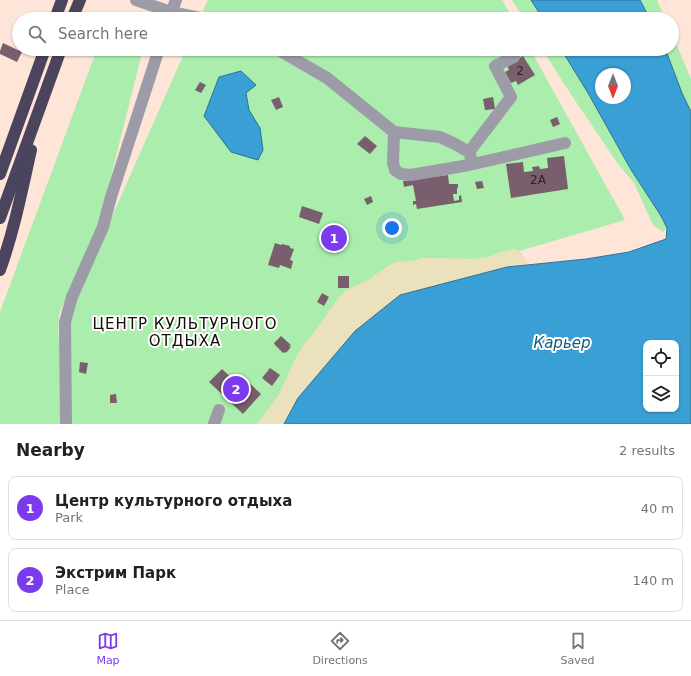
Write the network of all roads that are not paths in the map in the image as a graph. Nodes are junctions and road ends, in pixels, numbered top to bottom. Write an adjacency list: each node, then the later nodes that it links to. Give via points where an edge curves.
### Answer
1 (62, 0): 5 (highway)
2 (80, 0): 6 (highway)
3 (136, 0): 7 (lane)
4 (176, 0): 8 (lane)
5 (58, 12)
6 (75, 12)
7 (163, 12)
8 (171, 12)
9 (42, 56): 19 (highway)
10 (58, 56): 14 (highway)
11 (157, 56): 23 (lane, via 111,197 104,227 72,297 65,322)
12 (289, 56): 15 (lane, via 327,78)
13 (514, 57): 17 (lane, via 496,66 511,97)
14 (43, 99): 20 (highway); 21 (highway, via 20,204)
15 (394, 132): 17 (lane, via 440,137); 18 (lane, via 393,163 395,170 401,174 411,175)
16 (565, 143): 18 (lane)
17 (469, 152): 18 (lane)
18 (474, 164)
19 (0, 174)
20 (0, 218)
21 (0, 270)
22 (219, 410): 24 (lane)
23 (66, 424)
24 (214, 424)

